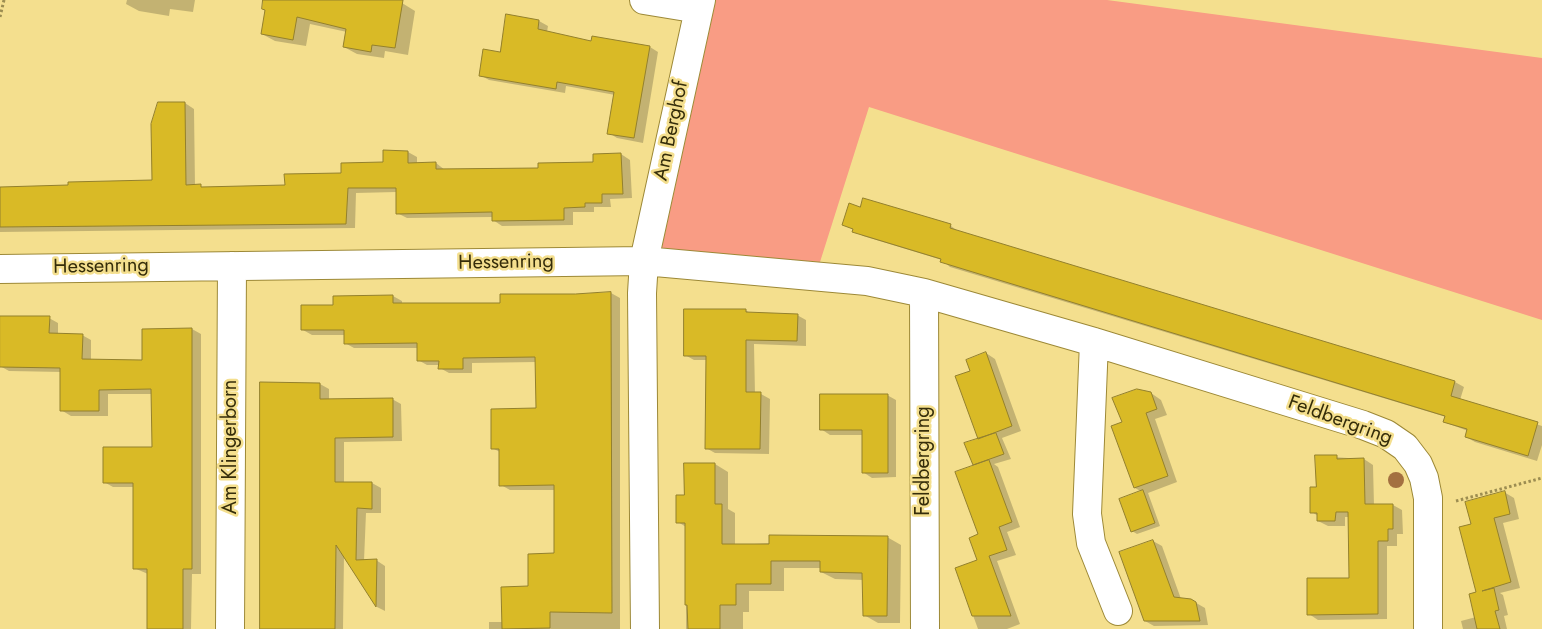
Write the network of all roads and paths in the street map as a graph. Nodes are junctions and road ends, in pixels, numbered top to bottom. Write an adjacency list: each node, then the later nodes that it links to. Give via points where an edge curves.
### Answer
1 (4, 0): 4 (path)
2 (644, 0): 3 (street)
3 (700, 5): 5 (street, Am Berghof)
4 (0, 17)
5 (644, 261): 6 (street, Hessenring); 8 (street, Feldbergring, via 867,281); 14 (street)
6 (232, 266): 7 (street, Hessenring); 13 (street, Am Klingerborn)
7 (0, 269)
8 (924, 293): 9 (street, Feldbergring); 15 (street, Feldbergring)
9 (1094, 342): 11 (street, Feldbergring, via 1386,434 1405,447 1418,464 1427,489); 12 (street, via 1087,514 1092,543)
10 (1542, 478): 11 (path)
11 (1429, 508): 16 (street, Feldbergring)
12 (1118, 611)
13 (230, 629)
14 (645, 629)
15 (925, 629)
16 (1428, 629)

